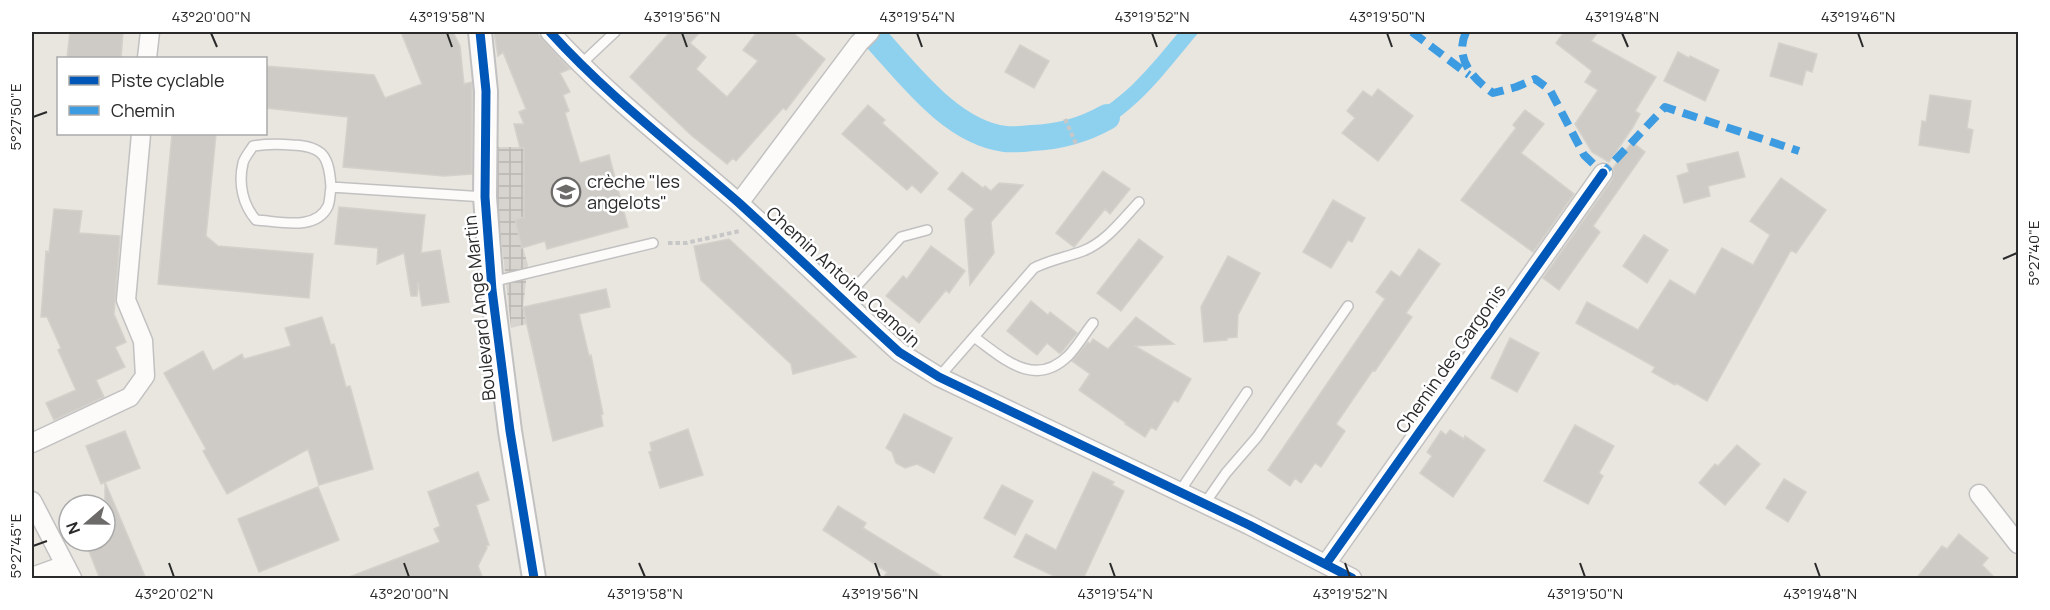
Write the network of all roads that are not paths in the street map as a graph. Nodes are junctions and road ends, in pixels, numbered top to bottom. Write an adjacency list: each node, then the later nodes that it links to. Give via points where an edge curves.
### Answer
1 (150, 32): 6 (street)
2 (480, 32): 11 (street, Boulevard Ange Martin, via 486,91)
3 (550, 32): 7 (street, Chemin Antoine Camoin)
4 (615, 32): 7 (lane)
5 (864, 37): 13 (street)
6 (147, 57)
7 (580, 65): 13 (street, Chemin Antoine Camoin)
8 (141, 135): 23 (street, via 126,300 143,341 145,376 130,397)
9 (1603, 173): 29 (street, Chemin des Gargonis)
10 (331, 187): 10 (lane, via 330,166 322,152 308,145 253,146 243,162 242,196 256,220 307,223 319,218 328,206); 11 (lane)
11 (485, 197): 16 (street, Boulevard Ange Martin)
12 (1139, 202): 20 (lane, via 1109,234 1084,251 1034,268)
13 (745, 209): 17 (street, Chemin Antoine Camoin)
14 (927, 230): 17 (lane, via 901,237)
15 (653, 243): 16 (lane)
16 (491, 282): 32 (street, Boulevard Ange Martin)
17 (843, 301): 21 (street, Chemin Antoine Camoin, via 899,352)
18 (1348, 306): 27 (lane)
19 (1093, 323): 20 (lane, via 1068,357 1047,370 1014,365)
20 (974, 337): 21 (lane)
21 (939, 377): 24 (street, Chemin Antoine Camoin)
22 (1247, 392): 24 (lane)
23 (32, 443)
24 (1180, 491): 27 (street, Chemin Antoine Camoin)
25 (1978, 494): 28 (street)
26 (32, 501): 30 (street)
27 (1205, 504): 29 (street, Chemin Antoine Camoin)
28 (2019, 544)
29 (1326, 564): 33 (street, Chemin Antoine Camoin)
30 (69, 572): 31 (street)
31 (32, 577)
32 (534, 579)
33 (1352, 579)

